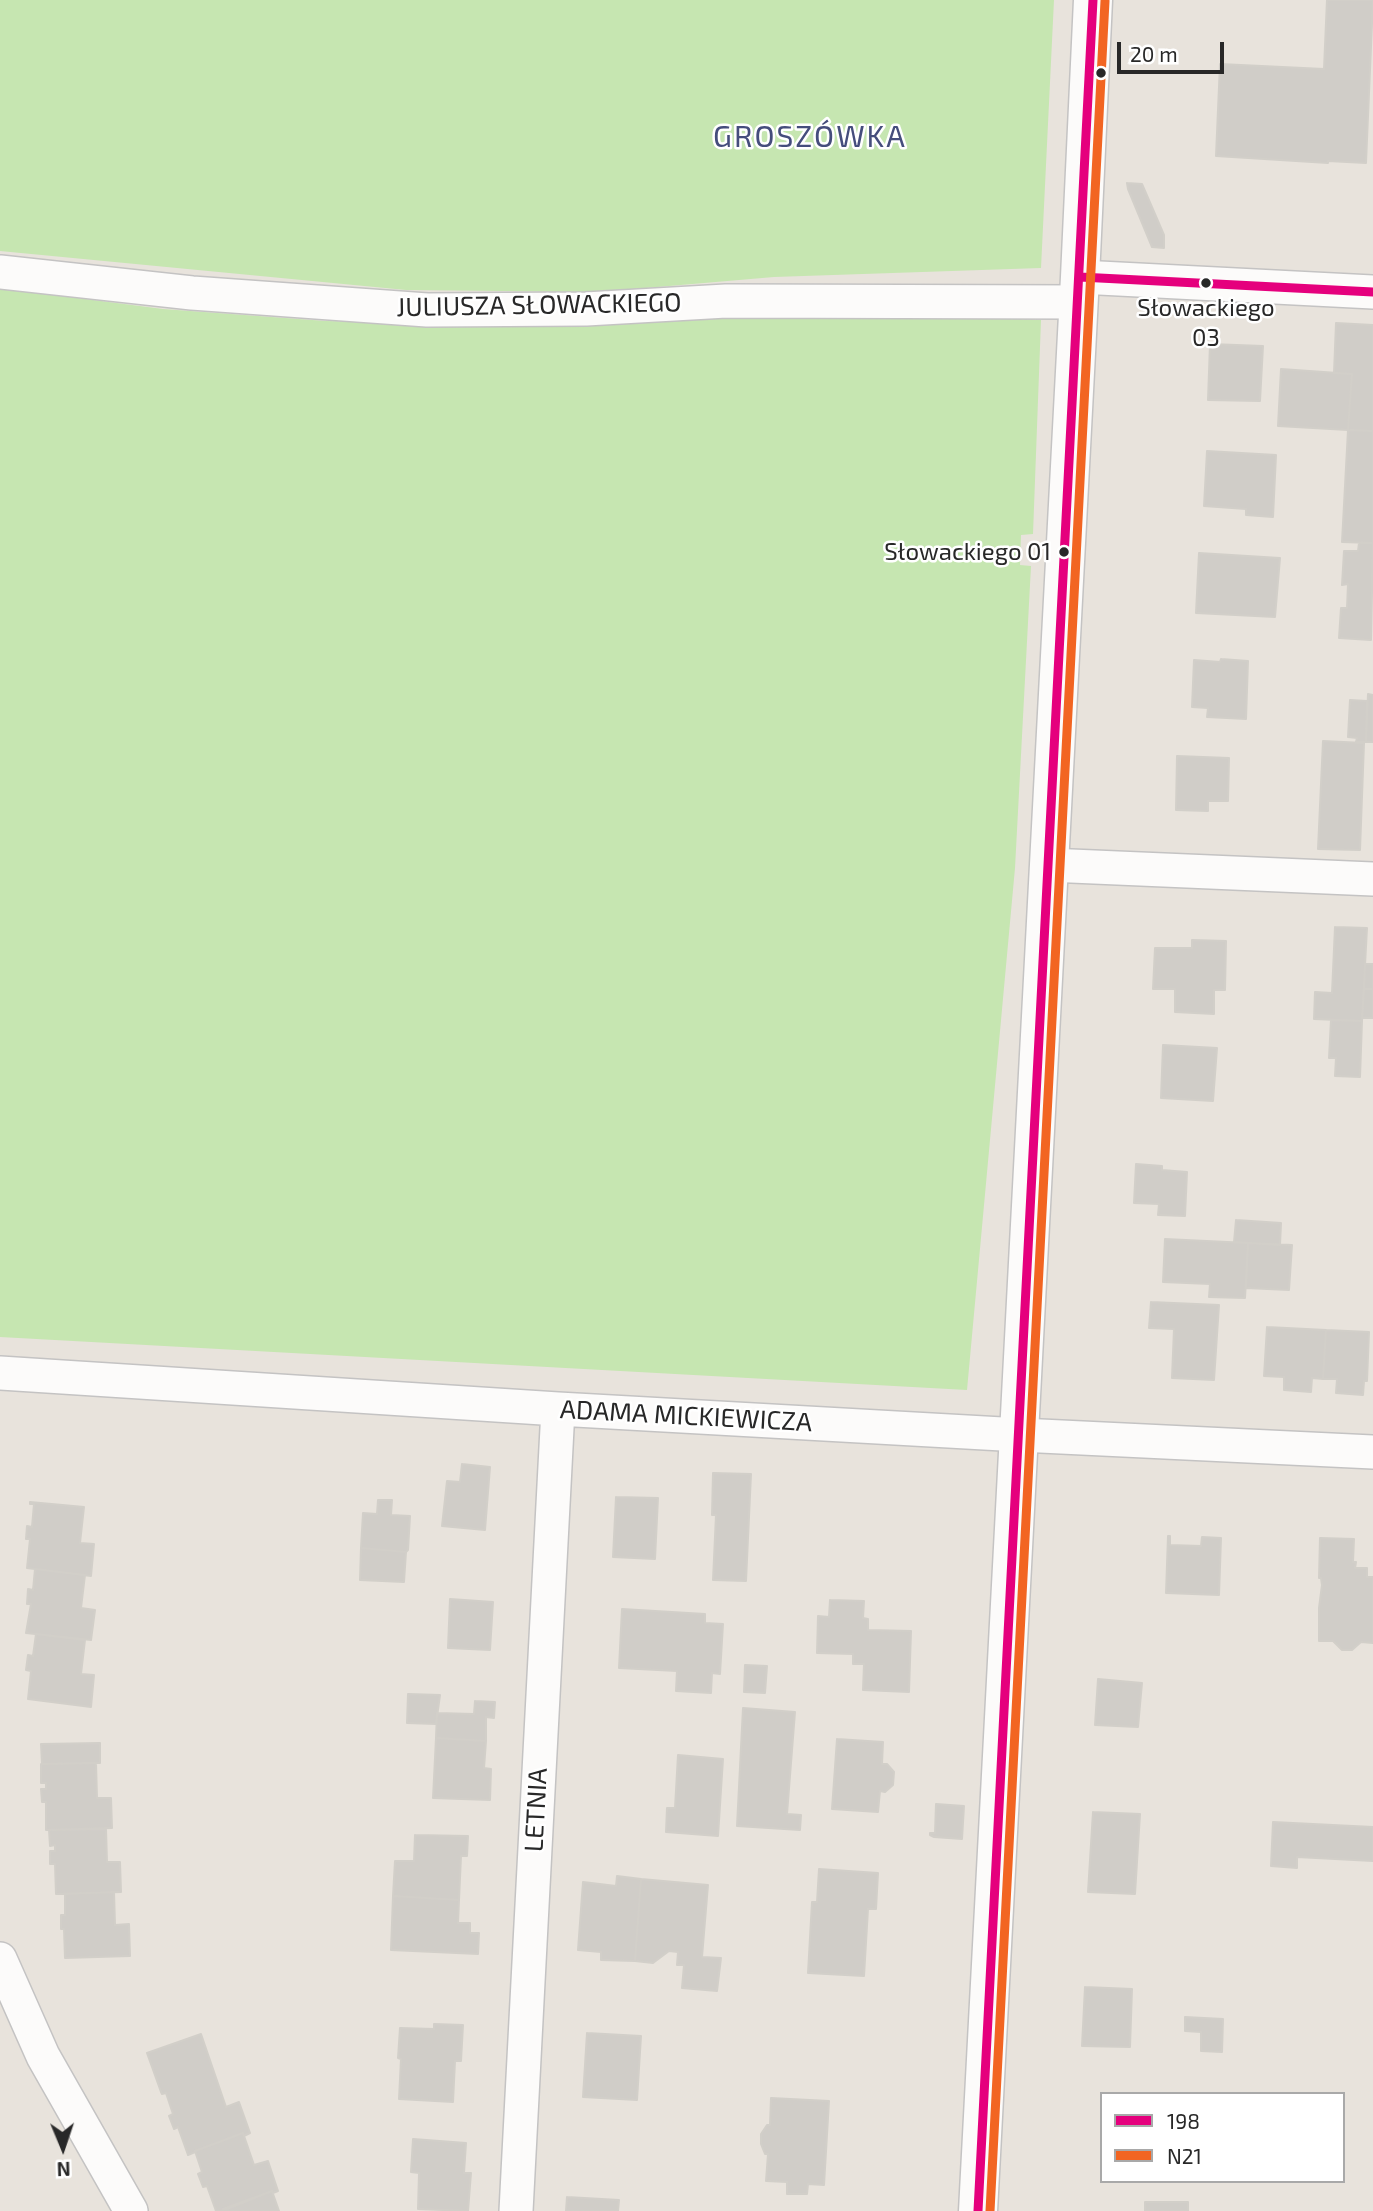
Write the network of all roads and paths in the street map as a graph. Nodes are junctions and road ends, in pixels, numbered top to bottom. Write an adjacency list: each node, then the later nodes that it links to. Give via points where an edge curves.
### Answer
1 (1093, 0): 3 (street)
2 (0, 272): 3 (street, JULIUSZA SŁOWACKIEGO, via 192,293 427,310 586,309)
3 (1080, 290): 4 (street, JULIUSZA SŁOWACKIEGO); 5 (street)
4 (1373, 292)
5 (1048, 865): 6 (street); 9 (street)
6 (1373, 879)
7 (0, 1373): 8 (street, ADAMA MICKIEWICZA)
8 (558, 1409): 9 (street, ADAMA MICKIEWICZA); 13 (street, LETNIA)
9 (1020, 1435): 10 (street, ADAMA MICKIEWICZA); 14 (street)
10 (1373, 1452)
11 (0, 1959): 12 (street, via 43,2056)
12 (131, 2211)
13 (516, 2211)
14 (978, 2211)

